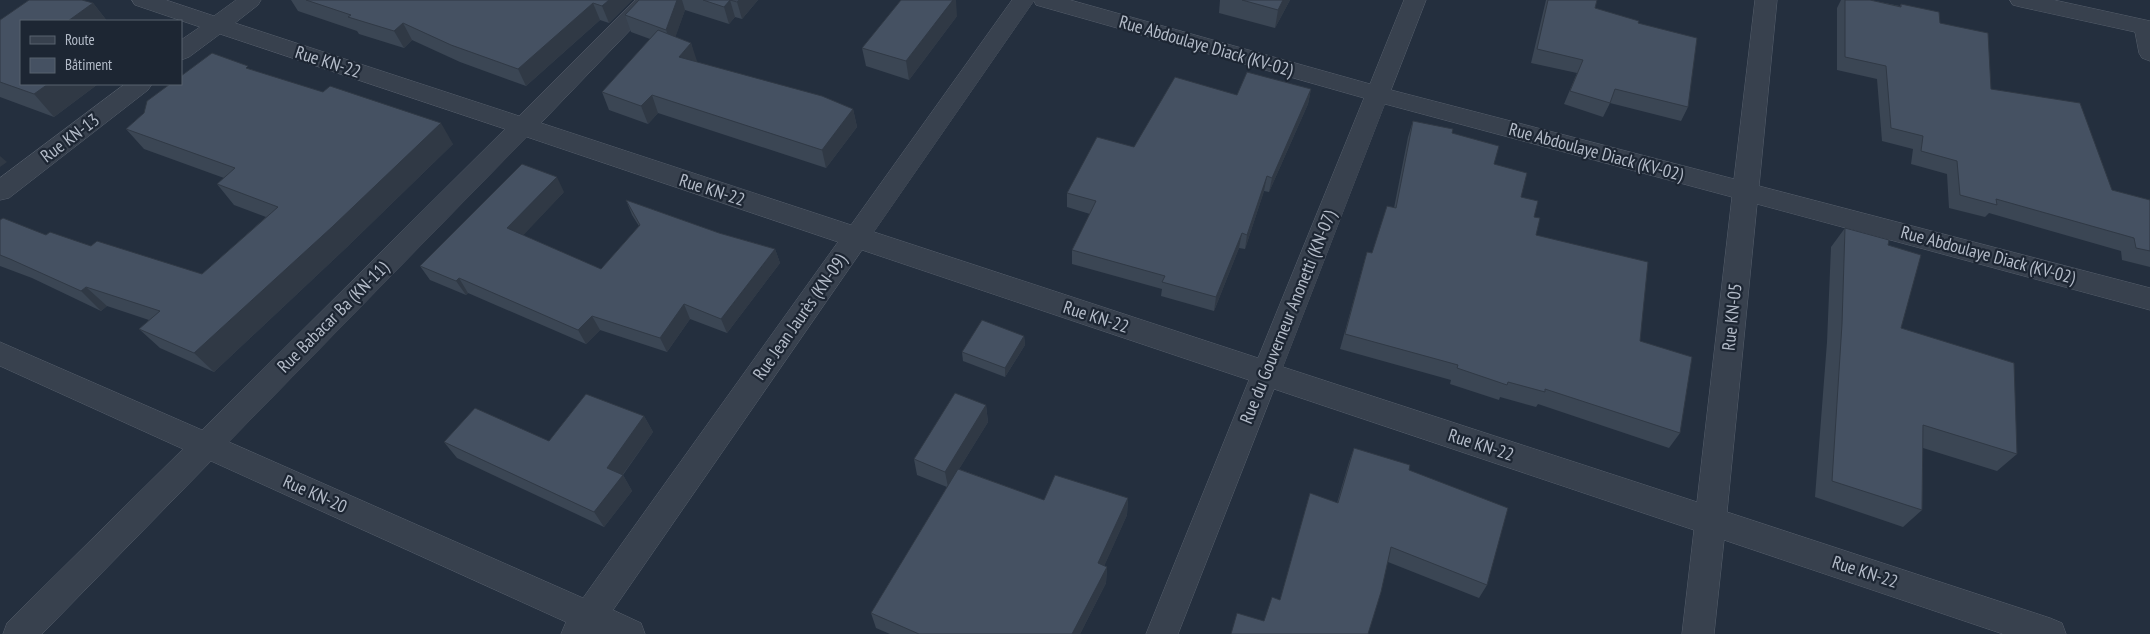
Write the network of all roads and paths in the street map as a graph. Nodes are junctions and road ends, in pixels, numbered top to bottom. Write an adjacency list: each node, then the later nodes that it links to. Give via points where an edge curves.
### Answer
1 (143, 0): 9 (street, Rue KN-22)
2 (250, 0): 9 (street)
3 (648, 0): 15 (street, Rue Babacar Ba (KN-11))
4 (1023, 0): 18 (street, Rue Jean Jaurès (KN-09))
5 (1044, 0): 14 (street, Rue Abdoulaye Diack (KV-02))
6 (1415, 0): 14 (street, Rue du Gouverneur Anonetti (KN-07))
7 (1766, 0): 17 (street, Rue KN-05)
8 (2021, 0): 10 (street)
9 (217, 25): 11 (street); 15 (street, Rue KN-22)
10 (2148, 28): 12 (street)
11 (182, 51)
12 (2150, 53)
13 (139, 85): 16 (street, Rue KN-13)
14 (1377, 94): 17 (street, Rue Abdoulaye Diack (KV-02)); 21 (street, Rue du Gouverneur Anonetti (KN-07))
15 (522, 126): 18 (street, Rue KN-22); 22 (street, Rue Babacar Ba (KN-11))
16 (0, 191)
17 (1746, 191): 19 (street, Rue Abdoulaye Diack (KV-02)); 23 (street, Rue KN-05)
18 (856, 237): 21 (street, Rue KN-22); 24 (street, Rue Jean Jaurès (KN-09))
19 (2150, 299)
20 (0, 353): 22 (street, Rue KN-20)
21 (1266, 374): 23 (street, Rue KN-22); 27 (street, Rue du Gouverneur Anonetti (KN-07))
22 (206, 445): 24 (street, Rue KN-20); 25 (street, Rue Babacar Ba (KN-11))
23 (1710, 521): 28 (street, Rue KN-05); 29 (street, Rue KN-22)
24 (583, 625): 26 (street, Rue KN-20)
25 (19, 634)
26 (630, 634)
27 (1162, 634)
28 (1698, 634)
29 (2050, 634)

